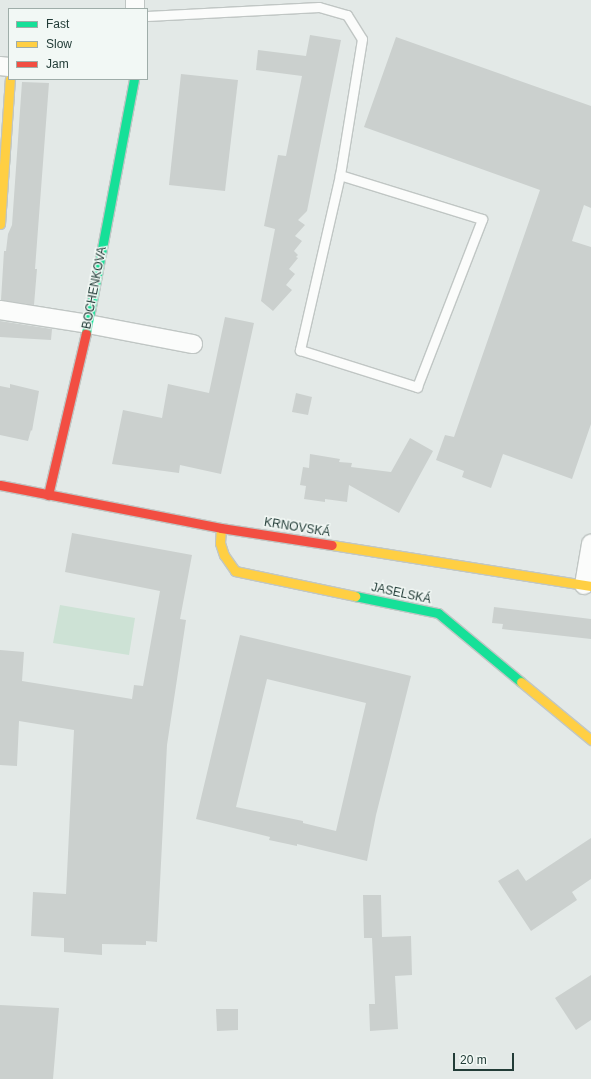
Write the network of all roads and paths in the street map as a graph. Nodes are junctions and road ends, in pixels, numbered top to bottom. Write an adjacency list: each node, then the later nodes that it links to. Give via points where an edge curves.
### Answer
1 (148, 16): 4 (lane, via 319,7 347,15 362,39)
2 (10, 80): 5 (street)
3 (134, 80): 7 (street, BOCHENKOVA)
4 (340, 175): 4 (lane, via 300,350 417,387 482,219)
5 (0, 224)
6 (0, 310): 7 (street)
7 (88, 324): 8 (street); 10 (street, BOCHENKOVA)
8 (193, 344)
9 (0, 485): 10 (street, KRNOVSKÁ)
10 (48, 495): 11 (street, KRNOVSKÁ)
11 (221, 528): 13 (street, KRNOVSKÁ); 14 (street, JASELSKÁ, via 220,543 235,571 438,613)
12 (591, 544): 13 (street)
13 (588, 586)
14 (591, 740)

